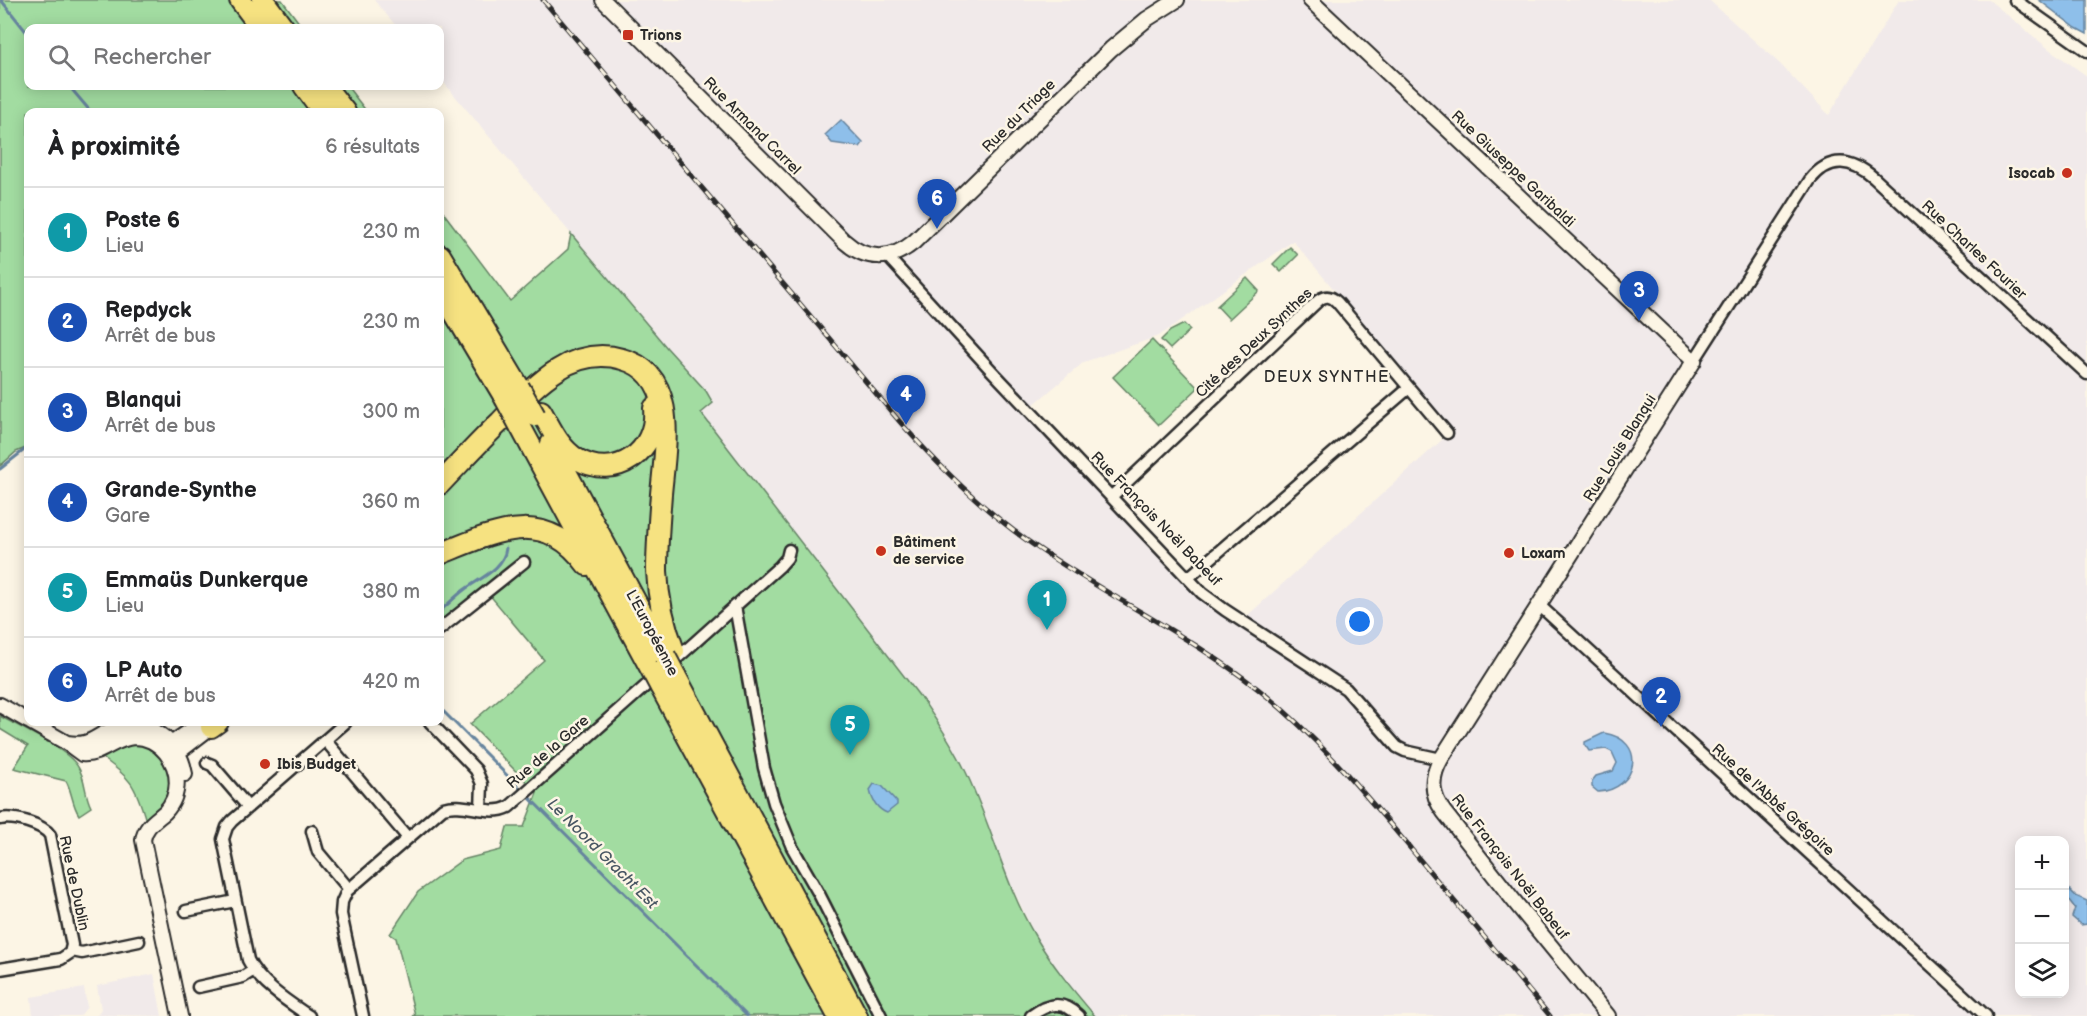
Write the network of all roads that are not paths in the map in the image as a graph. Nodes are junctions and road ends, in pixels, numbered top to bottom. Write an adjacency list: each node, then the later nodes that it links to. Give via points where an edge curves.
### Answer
1 (240, 0): 7 (highway)
2 (263, 0): 8 (highway)
3 (603, 0): 15 (street, Rue Armand Carrel, via 844,242 863,254)
4 (1177, 0): 15 (street, Rue du Triage, via 1111,49 919,238)
5 (1310, 0): 18 (street, Rue Giuseppe Garibaldi)
6 (2015, 0): 9 (street)
7 (258, 24)
8 (281, 24)
9 (2087, 51)
10 (307, 90): 12 (highway)
11 (328, 90): 13 (highway)
12 (320, 108)
13 (342, 108)
14 (1835, 163): 18 (street, Rue Louis Blanqui, via 1820,170 1807,185); 19 (street, Rue Charles Fourier, via 1849,163 1868,173)
15 (887, 256): 26 (street, Rue François Noël Babeuf)
16 (444, 261): 21 (highway, L'Européenne)
17 (444, 294): 21 (highway, L'Européenne)
18 (1694, 362): 31 (street, Rue Louis Blanqui)
19 (2087, 374)
20 (1409, 388): 23 (street, Cité des Deux Synthes); 26 (street, Cité des Deux Synthes, via 1334,299 1324,297); 30 (street)
21 (516, 389): 22 (highway, L'Européenne, bridge)
22 (532, 418): 25 (highway, via 570,454 599,466 620,464 636,456 654,426 654,408 651,395 625,369 602,364 583,368 540,393); 33 (highway, L'Européenne); 35 (highway, L'Européenne)
23 (1447, 433)
24 (444, 480): 35 (highway, via 533,388 564,366 606,356 625,359 642,368 659,391 664,412 657,573)
25 (444, 492)
26 (1111, 497): 30 (street, Rue François Noël Babeuf)
27 (789, 550): 32 (street, Rue de la Gare, via 780,566)
28 (444, 552): 33 (highway, via 504,530 544,531 573,548 611,609)
29 (524, 562): 34 (street)
30 (1188, 578): 45 (street, Rue François Noël Babeuf, via 1225,610 1341,685 1396,747)
31 (1539, 605): 45 (street, Rue Louis Blanqui); 69 (street, Rue de l'Abbé Grégoire)
32 (735, 606): 48 (street, Rue de la Gare, via 524,794 503,810); 65 (street, via 764,768 774,803 792,847)
33 (624, 618): 36 (highway, L'Européenne)
34 (444, 626)
35 (669, 653): 36 (highway, L'Européenne, bridge)
36 (667, 676): 63 (highway, L'Européenne); 64 (highway, L'Européenne)
37 (0, 705): 38 (street)
38 (24, 718)
39 (38, 726): 44 (street, via 84,755 132,738 147,739)
40 (207, 726): 44 (street)
41 (341, 726): 43 (street)
42 (434, 726): 48 (street, via 477,770 482,784)
43 (325, 740): 47 (street); 51 (street)
44 (171, 751): 60 (street, via 177,777 175,794 143,838)
45 (1441, 759): 68 (street, Rue François Noël Babeuf, via 1433,784 1441,807)
46 (207, 764): 47 (street)
47 (248, 807): 53 (street, via 229,824 223,839)
48 (481, 809): 51 (street, Rue de la Gare, via 445,807)
49 (0, 819): 56 (street, Rue de Dublin, via 37,826 50,835)
50 (312, 831): 52 (street, via 318,852)
51 (408, 838): 52 (street, Rue de la Gare)
52 (349, 889): 62 (street, via 341,914)
53 (235, 901): 54 (street); 58 (street, via 245,951)
54 (186, 911)
55 (139, 941): 56 (street, via 82,953)
56 (72, 951): 57 (street, Rue de Dublin, via 61,959)
57 (0, 969)
58 (254, 970): 59 (street, via 243,977); 61 (street)
59 (198, 987)
60 (180, 1016)
61 (309, 1016)
62 (363, 1016)
63 (838, 1016)
64 (857, 1016)
65 (881, 1016)
66 (1031, 1016): 67 (street, via 1055,1004)
67 (1079, 1016)
68 (1608, 1016)
69 (1986, 1016)

